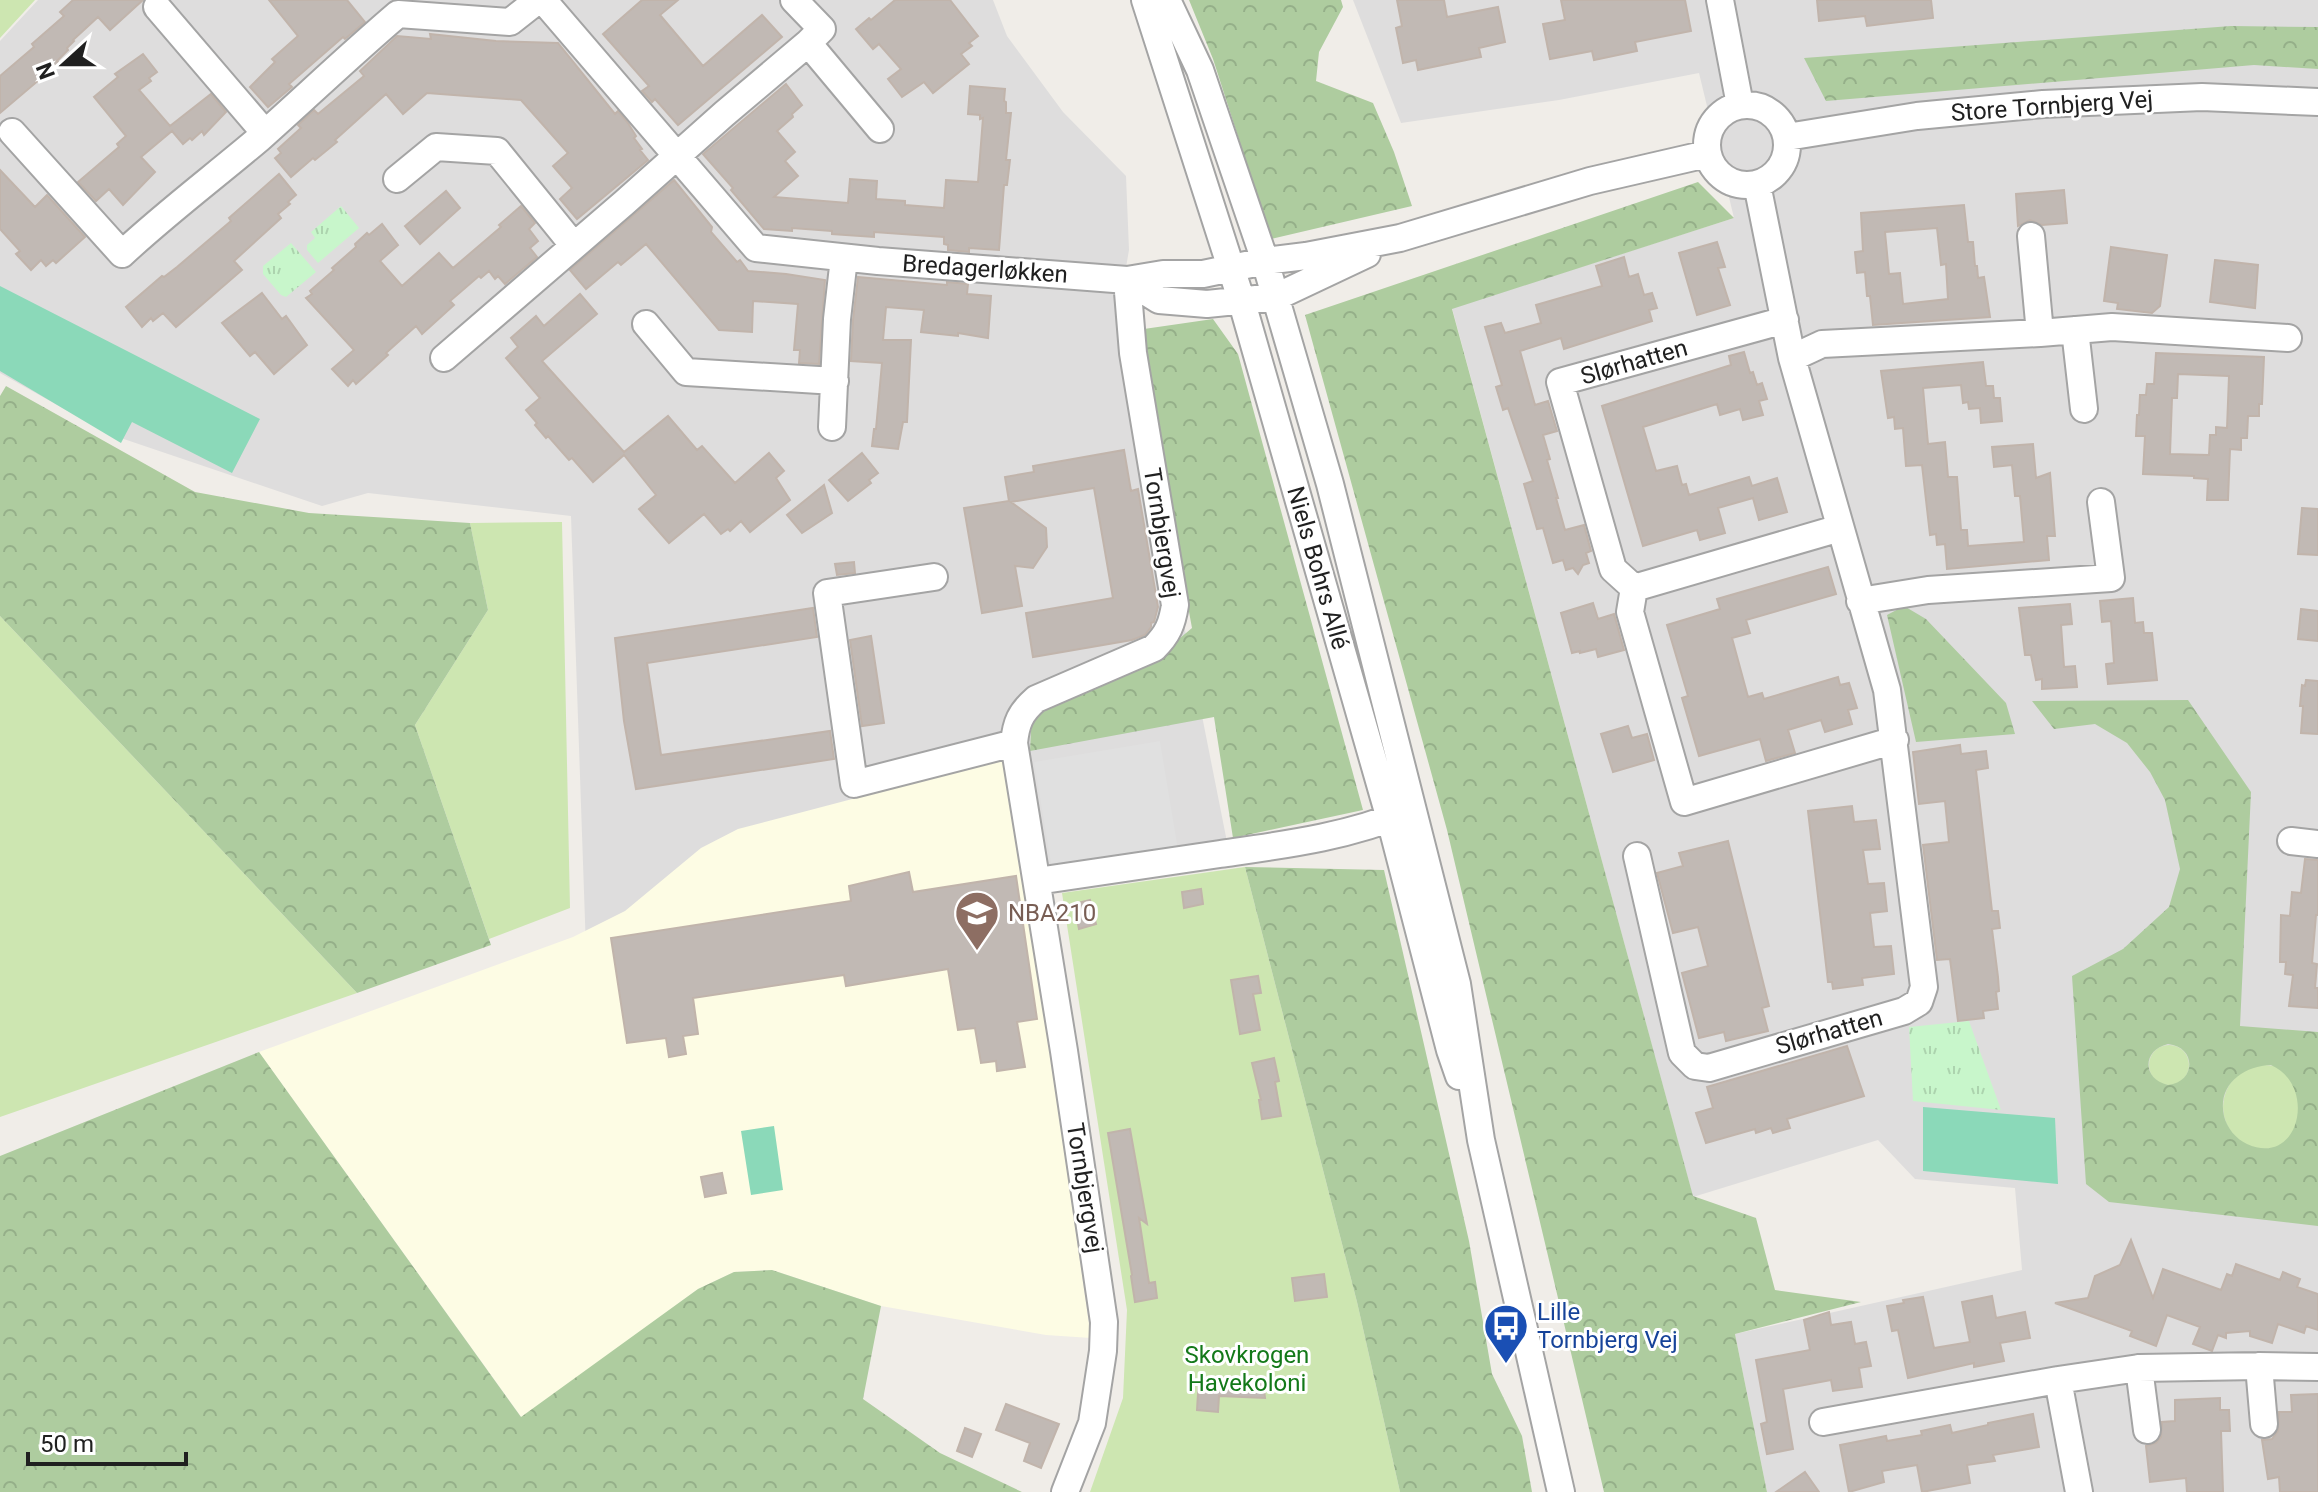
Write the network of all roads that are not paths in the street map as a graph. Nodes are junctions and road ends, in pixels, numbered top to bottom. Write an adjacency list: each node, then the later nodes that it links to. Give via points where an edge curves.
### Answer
1 (540, 0): 7 (street, Bredagerløkken, via 510,22); 16 (street, Bredagerløkken)
2 (794, 0): 8 (street, via 822,29)
3 (1145, 0): 23 (street, Niels Bohrs Allé, via 1175,90)
4 (1167, 0): 23 (street, Niels Bohrs Allé, via 1200,70)
5 (1720, 0): 10 (street)
6 (157, 7): 13 (street)
7 (391, 7): 13 (street, Bredagerløkken, via 344,60)
8 (808, 43): 11 (street); 16 (street)
9 (2318, 102): 14 (street, Store Tornbjerg Vej, via 2202,97 2043,104 1917,116)
10 (1740, 105): 14 (street, via 1770,111); 15 (street, via 1717,117)
11 (880, 129)
12 (12, 132): 13 (street, Bredagerløkken, via 122,254)
13 (265, 133)
14 (1787, 137): 18 (street, via 1782,167)
15 (1707, 154): 18 (street, via 1726,180); 20 (street, via 1590,181)
16 (676, 155): 21 (street); 22 (street, Bredagerløkken, via 756,248)
17 (397, 179): 21 (street, via 436,147 497,151)
18 (1757, 184): 26 (street, Slørhatten)
19 (2031, 236): 29 (street)
20 (1400, 238): 23 (street); 25 (street)
21 (574, 246): 31 (street)
22 (844, 258): 24 (street, Bredagerløkken); 33 (street)
23 (1248, 265): 24 (street, Bredagerløkken); 25 (street, Niels Bohrs Allé)
24 (1127, 280): 25 (street, Bredagerløkken, via 1159,300 1207,304); 42 (street, Tornbjergvej, via 1133,353 1175,605 1172,623 1154,648 1036,699 1016,724)
25 (1259, 298): 43 (street, Niels Bohrs Allé); 43 (street, Niels Bohrs Allé, via 1306,455 1330,484)
26 (1785, 320): 32 (street, Slørhatten); 39 (street, Slørhatten, via 1560,382 1613,569)
27 (646, 324): 33 (street, via 686,372)
28 (2075, 330): 29 (street); 30 (street, via 2112,327); 34 (street)
29 (2040, 333): 32 (street, via 1822,344)
30 (2288, 338)
31 (444, 358)
32 (1792, 358): 37 (street, Slørhatten)
33 (835, 381): 35 (street)
34 (2084, 409)
35 (832, 427)
36 (2101, 502): 40 (street, via 2111,578 1928,590)
37 (1840, 528): 39 (street); 40 (street, Slørhatten)
38 (934, 577): 42 (street, via 827,593 854,784)
39 (1634, 588): 41 (street, via 1630,612 1684,802)
40 (1860, 601): 41 (street, Slørhatten, via 1887,690)
41 (1895, 740): 46 (street, Slørhatten, via 1924,987 1919,1002 1904,1011 1709,1068 1695,1066 1682,1053)
42 (1014, 743): 47 (street, Tornbjergvej)
43 (1402, 814): 47 (street, via 1286,844); 55 (street, Niels Bohrs Allé, via 1457,984 1481,1140)
44 (2291, 841): 45 (street)
45 (2318, 844)
46 (1637, 856)
47 (1037, 881): 56 (street, Tornbjergvej, via 1104,1322 1092,1423)
48 (2259, 1366): 49 (street); 50 (street); 53 (street)
49 (2318, 1367)
50 (2139, 1368): 51 (street); 54 (street)
51 (2058, 1380): 52 (street); 59 (street)
52 (1823, 1422)
53 (2264, 1424)
54 (2147, 1430)
55 (1551, 1440): 57 (street, Niels Bohrs Allé); 58 (street, Niels Bohrs Allé)
56 (1065, 1492)
57 (1561, 1492)
58 (1568, 1492)
59 (2079, 1492)

